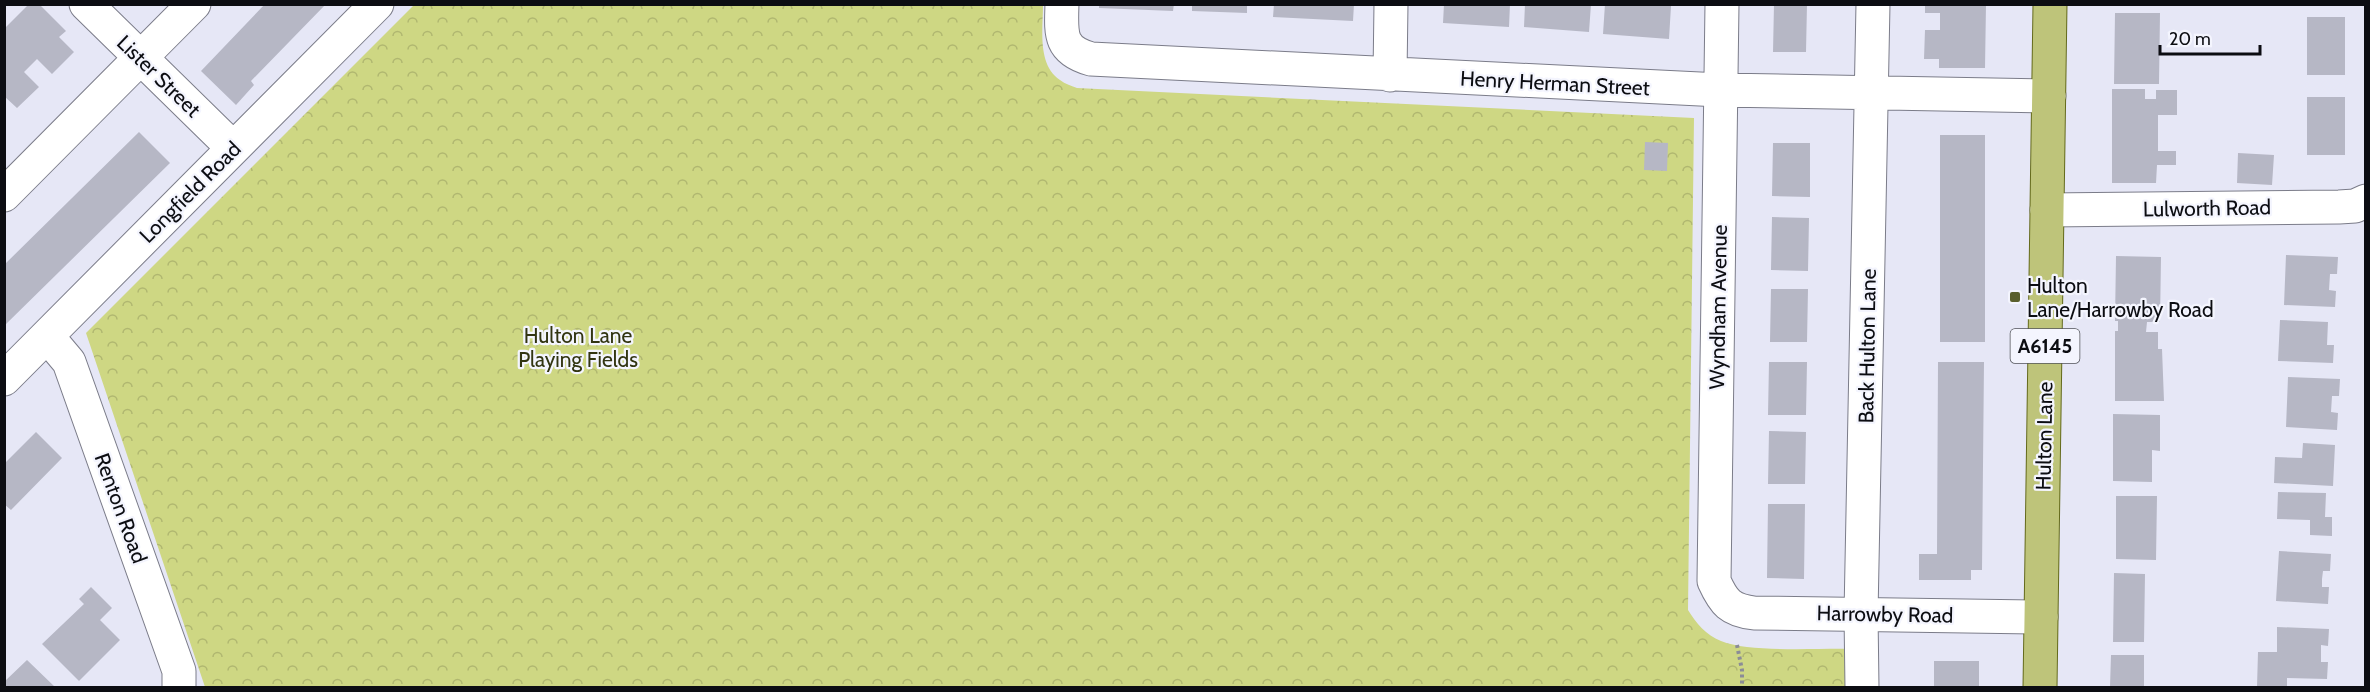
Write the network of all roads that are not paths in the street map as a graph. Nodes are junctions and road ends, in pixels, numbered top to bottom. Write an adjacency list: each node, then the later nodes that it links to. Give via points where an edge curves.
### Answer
1 (86, 4): 9 (street, Lister Street)
2 (194, 4): 9 (street)
3 (377, 4): 14 (street, Longfield Road)
4 (1062, 4): 10 (street, Henry Herman Street, via 1061,28 1066,44 1075,55 1091,59)
5 (1391, 4): 10 (street)
6 (1722, 4): 11 (street, Wyndham Avenue)
7 (1874, 4): 12 (street, Back Hulton Lane)
8 (2050, 4): 13 (main road, Hulton Lane / A6145)
9 (141, 58): 14 (street, Lister Street); 15 (street)
10 (1390, 75): 11 (street, Henry Herman Street)
11 (1720, 90): 12 (street, Henry Herman Street); 20 (street, Wyndham Avenue, via 1714,581 1720,596)
12 (1872, 93): 13 (street, Henry Herman Street); 21 (street, Back Hulton Lane)
13 (2049, 96): 17 (main road, Hulton Lane / A6145)
14 (233, 148): 18 (street, Longfield Road)
15 (4, 195)
16 (2366, 201): 17 (street, Lulworth Road, via 2338,207)
17 (2047, 210): 22 (main road, Hulton Lane / A6145)
18 (48, 337): 19 (street, Longfield Road); 23 (street, Renton Road, via 69,362 179,671)
19 (4, 380)
20 (1734, 608): 21 (street, Harrowby Road)
21 (1862, 614): 22 (street, Harrowby Road); 24 (street, Back Hulton Lane)
22 (2042, 616): 25 (main road, Hulton Lane / A6145)
23 (179, 687)
24 (1862, 687)
25 (2040, 687)

